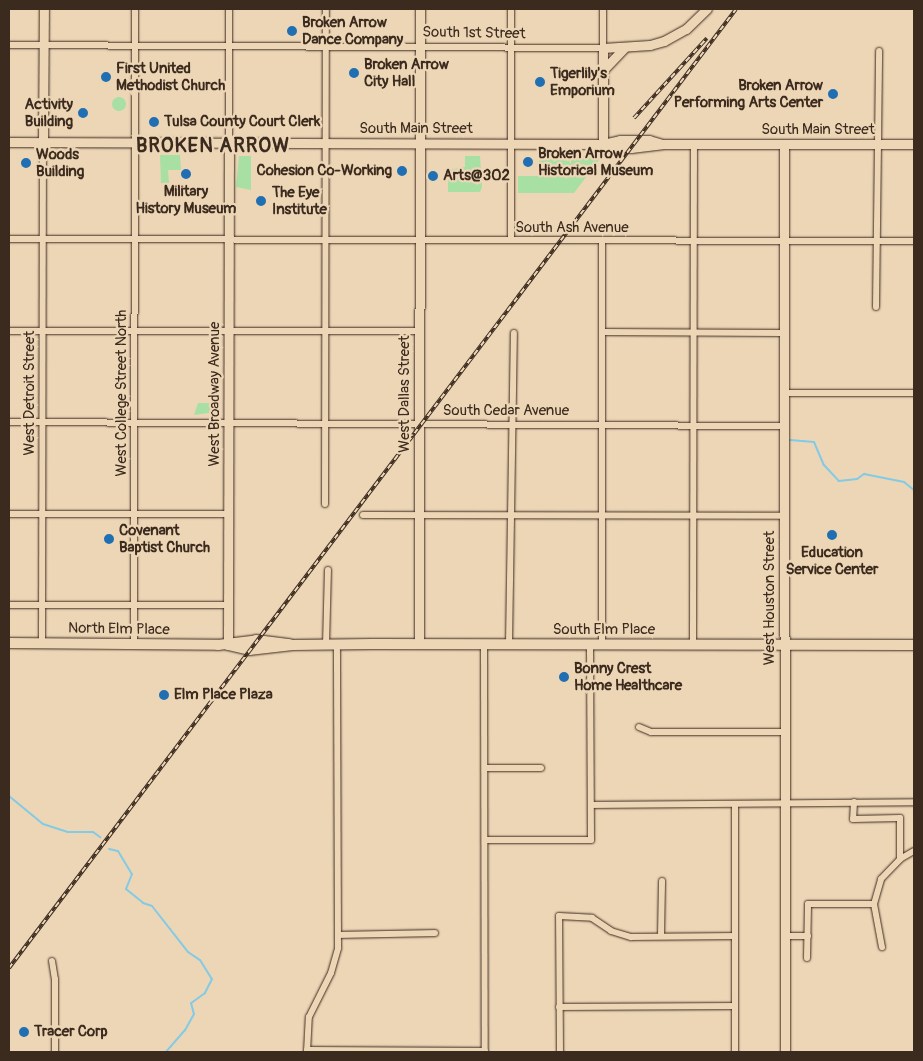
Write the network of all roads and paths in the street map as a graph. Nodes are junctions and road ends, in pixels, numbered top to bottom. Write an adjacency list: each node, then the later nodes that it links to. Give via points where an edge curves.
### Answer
1 (44, 9): 10 (main road)
2 (136, 9): 11 (street, West College Street North)
3 (229, 9): 12 (street)
4 (326, 9): 13 (street)
5 (420, 9): 14 (main road, West Dallas Street)
6 (511, 9): 15 (street)
7 (603, 9): 17 (street)
8 (707, 9): 16 (main road, South 1st Street, via 686,28 664,41)
9 (9, 45): 10 (street, South 1st Street)
10 (43, 45): 11 (street, South 1st Street); 21 (main road)
11 (136, 46): 12 (street, South 1st Street); 22 (street, West College Street North)
12 (229, 46): 13 (street, South 1st Street); 23 (street)
13 (326, 46): 14 (street, South 1st Street); 24 (street)
14 (420, 46): 15 (street, South 1st Street); 26 (main road, West Dallas Street)
15 (511, 47): 17 (street, South 1st Street); 25 (street)
16 (625, 47): 17 (main road, South 1st Street); 19 (main road)
17 (603, 48): 19 (main road)
18 (879, 51): 30 (street)
19 (603, 71): 27 (main road)
20 (9, 142): 21 (main road, South Main Street)
21 (43, 142): 22 (main road, South Main Street); 33 (street, West Detroit Street)
22 (135, 142): 23 (main road, South Main Street); 34 (street, West College Street North)
23 (229, 143): 24 (main road, South Main Street); 35 (main road, West Broadway Avenue)
24 (325, 143): 26 (main road, South Main Street); 36 (street)
25 (511, 143): 26 (main road, South Main Street); 27 (main road, South Main Street); 38 (street)
26 (420, 144): 37 (main road, West Dallas Street)
27 (603, 144): 28 (main road, South Main Street, via 620,140)
28 (694, 144): 29 (main road, South Main Street); 39 (street)
29 (784, 144): 30 (main road, South Main Street); 40 (main road, West Houston Street)
30 (877, 144): 31 (main road, South Main Street); 42 (street)
31 (914, 144)
32 (9, 239): 33 (street, South Ash Avenue)
33 (43, 239): 34 (street, South Ash Avenue); 46 (street, West Detroit Street)
34 (134, 239): 35 (street, South Ash Avenue); 47 (street, West College Street North)
35 (229, 239): 36 (street, South Ash Avenue); 48 (main road, West Broadway Avenue)
36 (326, 239): 37 (street, South Ash Avenue); 49 (street)
37 (420, 239): 38 (street, South Ash Avenue); 50 (main road, West Dallas Street)
38 (511, 240): 41 (street, South Ash Avenue)
39 (694, 240): 40 (street, South Ash Avenue); 41 (street, South Ash Avenue); 52 (street)
40 (783, 240): 42 (street, South Ash Avenue); 54 (main road, West Houston Street)
41 (602, 241): 51 (street)
42 (877, 241): 43 (street, South Ash Avenue); 44 (street)
43 (914, 241)
44 (876, 307)
45 (9, 330): 46 (street)
46 (43, 331): 47 (street); 58 (street, West Detroit Street)
47 (135, 331): 48 (street); 59 (street, West College Street North)
48 (229, 331): 49 (street); 60 (main road, West Broadway Avenue)
49 (325, 331): 50 (street); 61 (street)
50 (419, 331): 63 (main road, West Dallas Street)
51 (602, 332): 52 (street); 64 (street)
52 (694, 332): 54 (street); 65 (street)
53 (514, 333): 62 (street)
54 (783, 333): 56 (main road, West Houston Street)
55 (914, 392): 56 (street)
56 (783, 393): 66 (main road, West Houston Street)
57 (9, 422): 58 (street, South Cedar Avenue)
58 (43, 422): 59 (street, South Cedar Avenue); 69 (street, West Detroit Street)
59 (134, 422): 60 (street, South Cedar Avenue); 70 (street, West College Street North)
60 (228, 422): 61 (street, South Cedar Avenue); 71 (main road, West Broadway Avenue)
61 (325, 423): 63 (street, South Cedar Avenue); 67 (street)
62 (511, 423): 63 (street, South Cedar Avenue); 64 (street, South Cedar Avenue); 72 (street)
63 (419, 424): 74 (main road, West Dallas Street)
64 (602, 424): 65 (street, South Cedar Avenue); 75 (street)
65 (694, 424): 66 (street, South Cedar Avenue); 76 (street)
66 (783, 426): 77 (main road, West Houston Street)
67 (325, 504)
68 (9, 514): 69 (street)
69 (43, 514): 70 (street); 80 (street, West Detroit Street)
70 (134, 514): 71 (street); 81 (street, West College Street North)
71 (228, 514): 82 (main road, West Broadway Avenue)
72 (510, 514): 74 (street); 75 (street); 88 (street)
73 (363, 515): 74 (street)
74 (419, 515): 86 (main road, West Dallas Street)
75 (602, 515): 76 (street); 90 (street)
76 (694, 515): 77 (street); 93 (street)
77 (784, 516): 94 (main road, West Houston Street)
78 (328, 570): 92 (street)
79 (9, 605): 80 (street)
80 (42, 605): 81 (street); 84 (street, West Detroit Street)
81 (134, 605): 82 (street); 85 (street, West College Street North)
82 (229, 605): 91 (main road, West Broadway Avenue)
83 (9, 643): 84 (main road, North Elm Place)
84 (42, 643): 85 (main road, North Elm Place)
85 (134, 644): 91 (main road, North Elm Place)
86 (418, 644): 87 (main road, South Elm Place); 92 (main road, South Elm Place)
87 (484, 644): 88 (main road, South Elm Place); 98 (street)
88 (509, 644): 89 (main road, South Elm Place)
89 (590, 644): 90 (main road, South Elm Place); 104 (street)
90 (602, 644): 93 (main road, South Elm Place)
91 (228, 645): 92 (main road, South Elm Place, via 249,650)
92 (332, 645): 110 (street)
93 (693, 645): 94 (main road, South Elm Place)
94 (784, 645): 95 (main road, South Elm Place); 97 (main road, West Houston Street)
95 (914, 645)
96 (639, 727): 97 (street, via 651,732)
97 (784, 732): 102 (main road, West Houston Street)
98 (485, 768): 99 (street); 105 (street)
99 (541, 768)
100 (854, 802): 101 (street); 102 (street); 107 (street, via 854,819 900,818)
101 (914, 802)
102 (785, 803): 103 (street); 114 (main road, West Houston Street)
103 (735, 804): 104 (street); 113 (street)
104 (590, 806): 105 (street, via 591,840)
105 (485, 840): 123 (street)
106 (914, 851): 107 (street)
107 (900, 859): 109 (street, via 880,879)
108 (662, 881): 112 (street)
109 (874, 904): 115 (street, via 808,904); 116 (street)
110 (339, 934): 111 (street); 121 (street, via 336,960 309,1017)
111 (434, 934)
112 (661, 935): 113 (street); 120 (street, via 630,937 611,931 592,918 559,916)
113 (735, 936): 119 (street)
114 (785, 936): 115 (street); 126 (main road, West Houston Street)
115 (808, 936): 117 (street)
116 (882, 947)
117 (807, 958)
118 (52, 961): 122 (street)
119 (734, 1006): 120 (street); 125 (street)
120 (559, 1007): 124 (street)
121 (307, 1051): 123 (street)
122 (55, 1052)
123 (485, 1052)
124 (560, 1052)
125 (735, 1052)
126 (785, 1052)

